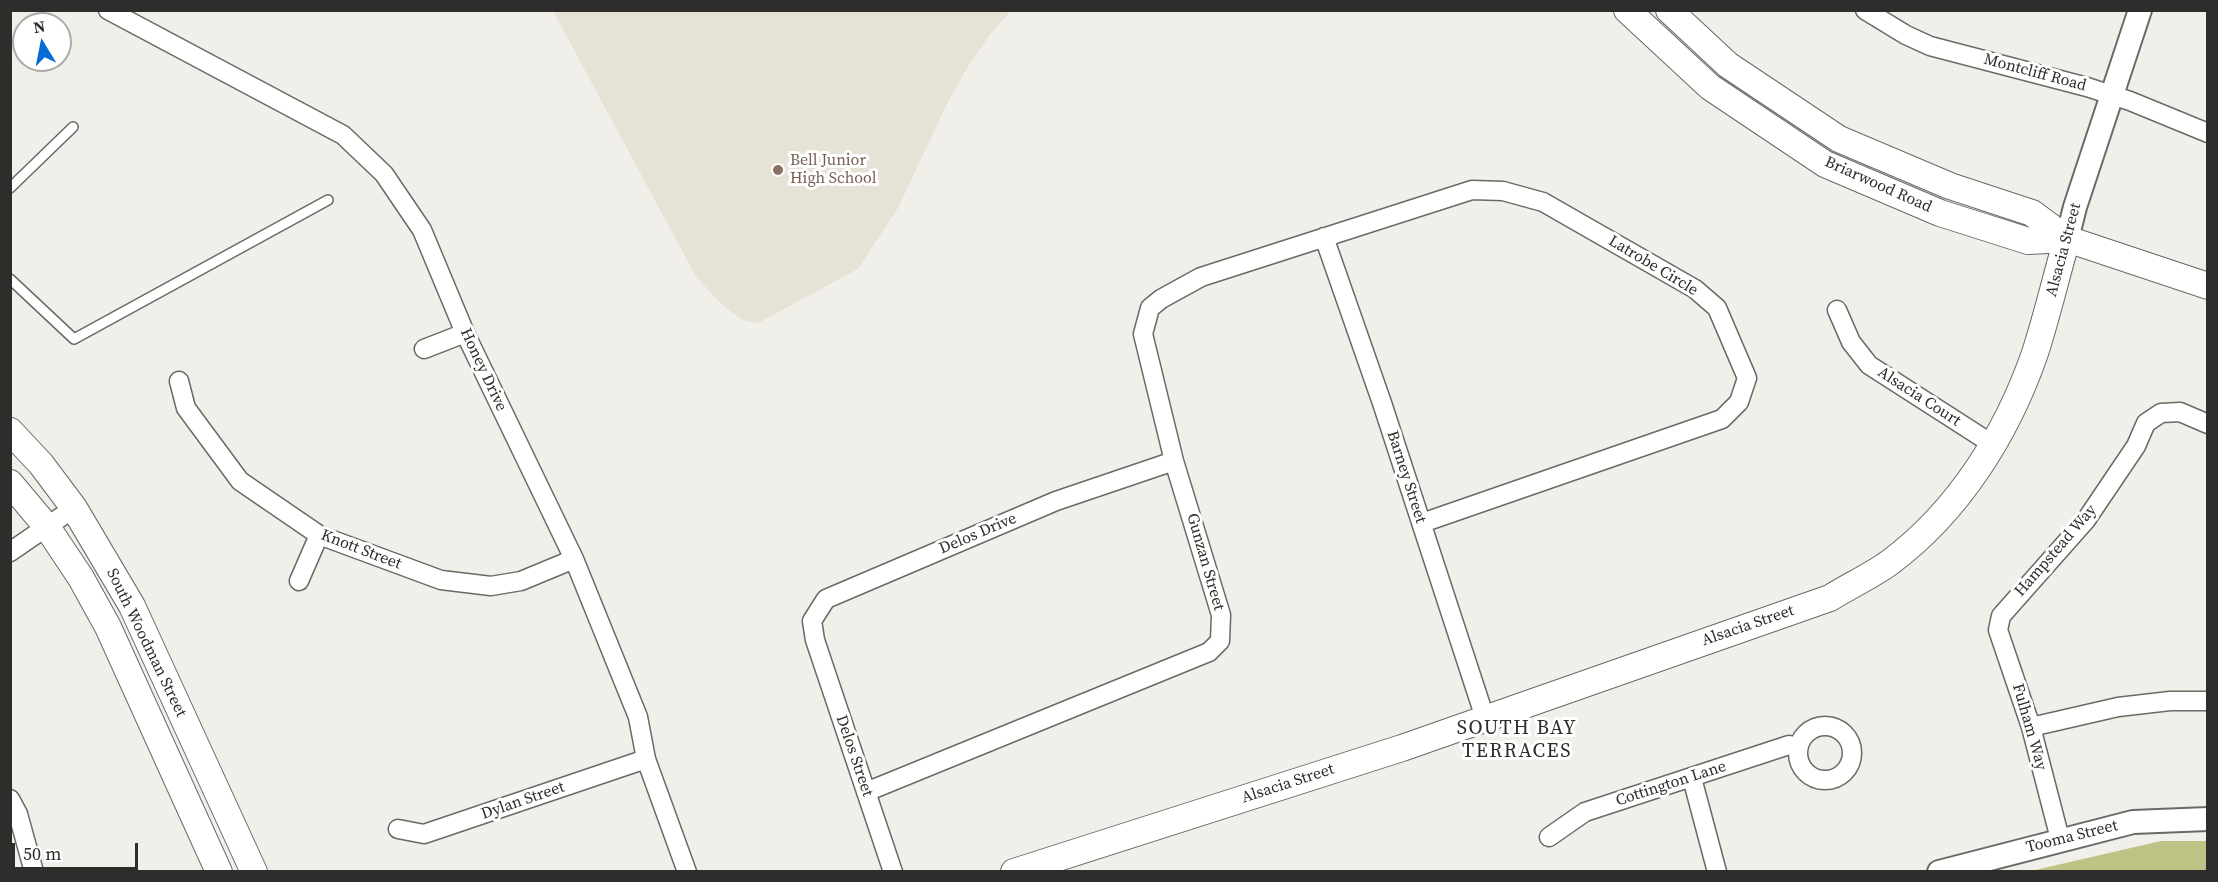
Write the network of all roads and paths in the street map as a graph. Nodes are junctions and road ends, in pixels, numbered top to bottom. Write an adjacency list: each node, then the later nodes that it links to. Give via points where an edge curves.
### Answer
1 (108, 10): 17 (street, Honey Drive, via 343,135 384,174 422,230)
2 (1628, 10): 12 (main road, Briarwood Road, via 1710,87 1825,164 1940,213 2028,241)
3 (1669, 10): 12 (main road, Briarwood Road, via 1728,65 1839,139 1950,186 2032,213)
4 (1865, 10): 6 (street, Montcliff Road, via 1930,46)
5 (2140, 10): 6 (street, Alsacia Street)
6 (2111, 95): 8 (street, Montcliff Road); 12 (street, Alsacia Street)
7 (73, 127): 9 (lane)
8 (2208, 133)
9 (10, 188)
10 (328, 200): 14 (lane, via 74,339)
11 (1324, 237): 13 (street, Latrobe Circle); 26 (street, Barney Street); 26 (street, Latrobe Circle, via 1472,190 1503,192 1543,202 1702,295 1717,308 1747,378 1739,402 1722,419)
12 (2067, 239): 15 (main road, Briarwood Road); 22 (main road, Alsacia Street, via 2034,354)
13 (1201, 277): 23 (street, Gunzan Street, via 1150,308 1143,334)
14 (10, 279)
15 (2208, 286)
16 (1837, 310): 22 (street, Alsacia Court, via 1851,342 1869,365)
17 (465, 333): 18 (street); 30 (street, Honey Drive)
18 (424, 349)
19 (179, 381): 28 (street, Knott Street, via 186,408 240,481)
20 (2208, 424): 32 (street, Hampstead Way, via 2180,412 2161,413 2146,423 2136,446 2086,520)
21 (10, 431): 25 (main road, South Woodman Street)
22 (1992, 444): 35 (main road, Alsacia Street, via 1961,493 1926,532 1887,564 1830,598)
23 (1174, 461): 33 (street, Delos Drive, via 1056,501 826,599 812,621); 40 (street, Gunzan Street, via 1221,615 1220,641 1209,652)
24 (10, 483): 27 (main road, South Woodman Street)
25 (74, 508): 27 (street); 48 (main road, South Woodman Street, via 132,606)
26 (1422, 523): 35 (street, Barney Street)
27 (47, 527): 29 (street); 47 (main road, South Woodman Street, via 108,627)
28 (319, 535): 30 (street, Knott Street, via 441,580 491,586 521,581); 31 (street)
29 (10, 552)
30 (574, 559): 38 (street, Honey Drive, via 638,717)
31 (299, 581)
32 (2001, 615): 36 (street, Fulham Way, via 1998,630)
33 (815, 640): 40 (street, Delos Street)
34 (2208, 701): 36 (street, via 2118,707)
35 (1485, 718): 51 (main road, Alsacia Street, via 1391,752)
36 (2031, 727): 45 (street, Fulham Way)
37 (1798, 747): 39 (street, Cottington Lane, via 1789,745)
38 (646, 759): 43 (street, Dylan Street, via 424,834); 49 (street, Honey Drive)
39 (1692, 778): 44 (street, Cottington Lane, via 1585,812); 52 (street)
40 (866, 792): 50 (street, Delos Street)
41 (10, 799): 46 (street)
42 (2208, 819): 45 (street, Tooma Street, via 2133,822)
43 (398, 829)
44 (1549, 837)
45 (2060, 839): 53 (street, Tooma Street)
46 (34, 872)
47 (219, 872)
48 (254, 872)
49 (687, 872)
50 (893, 872)
51 (1014, 872)
52 (1717, 872)
53 (1939, 872)

